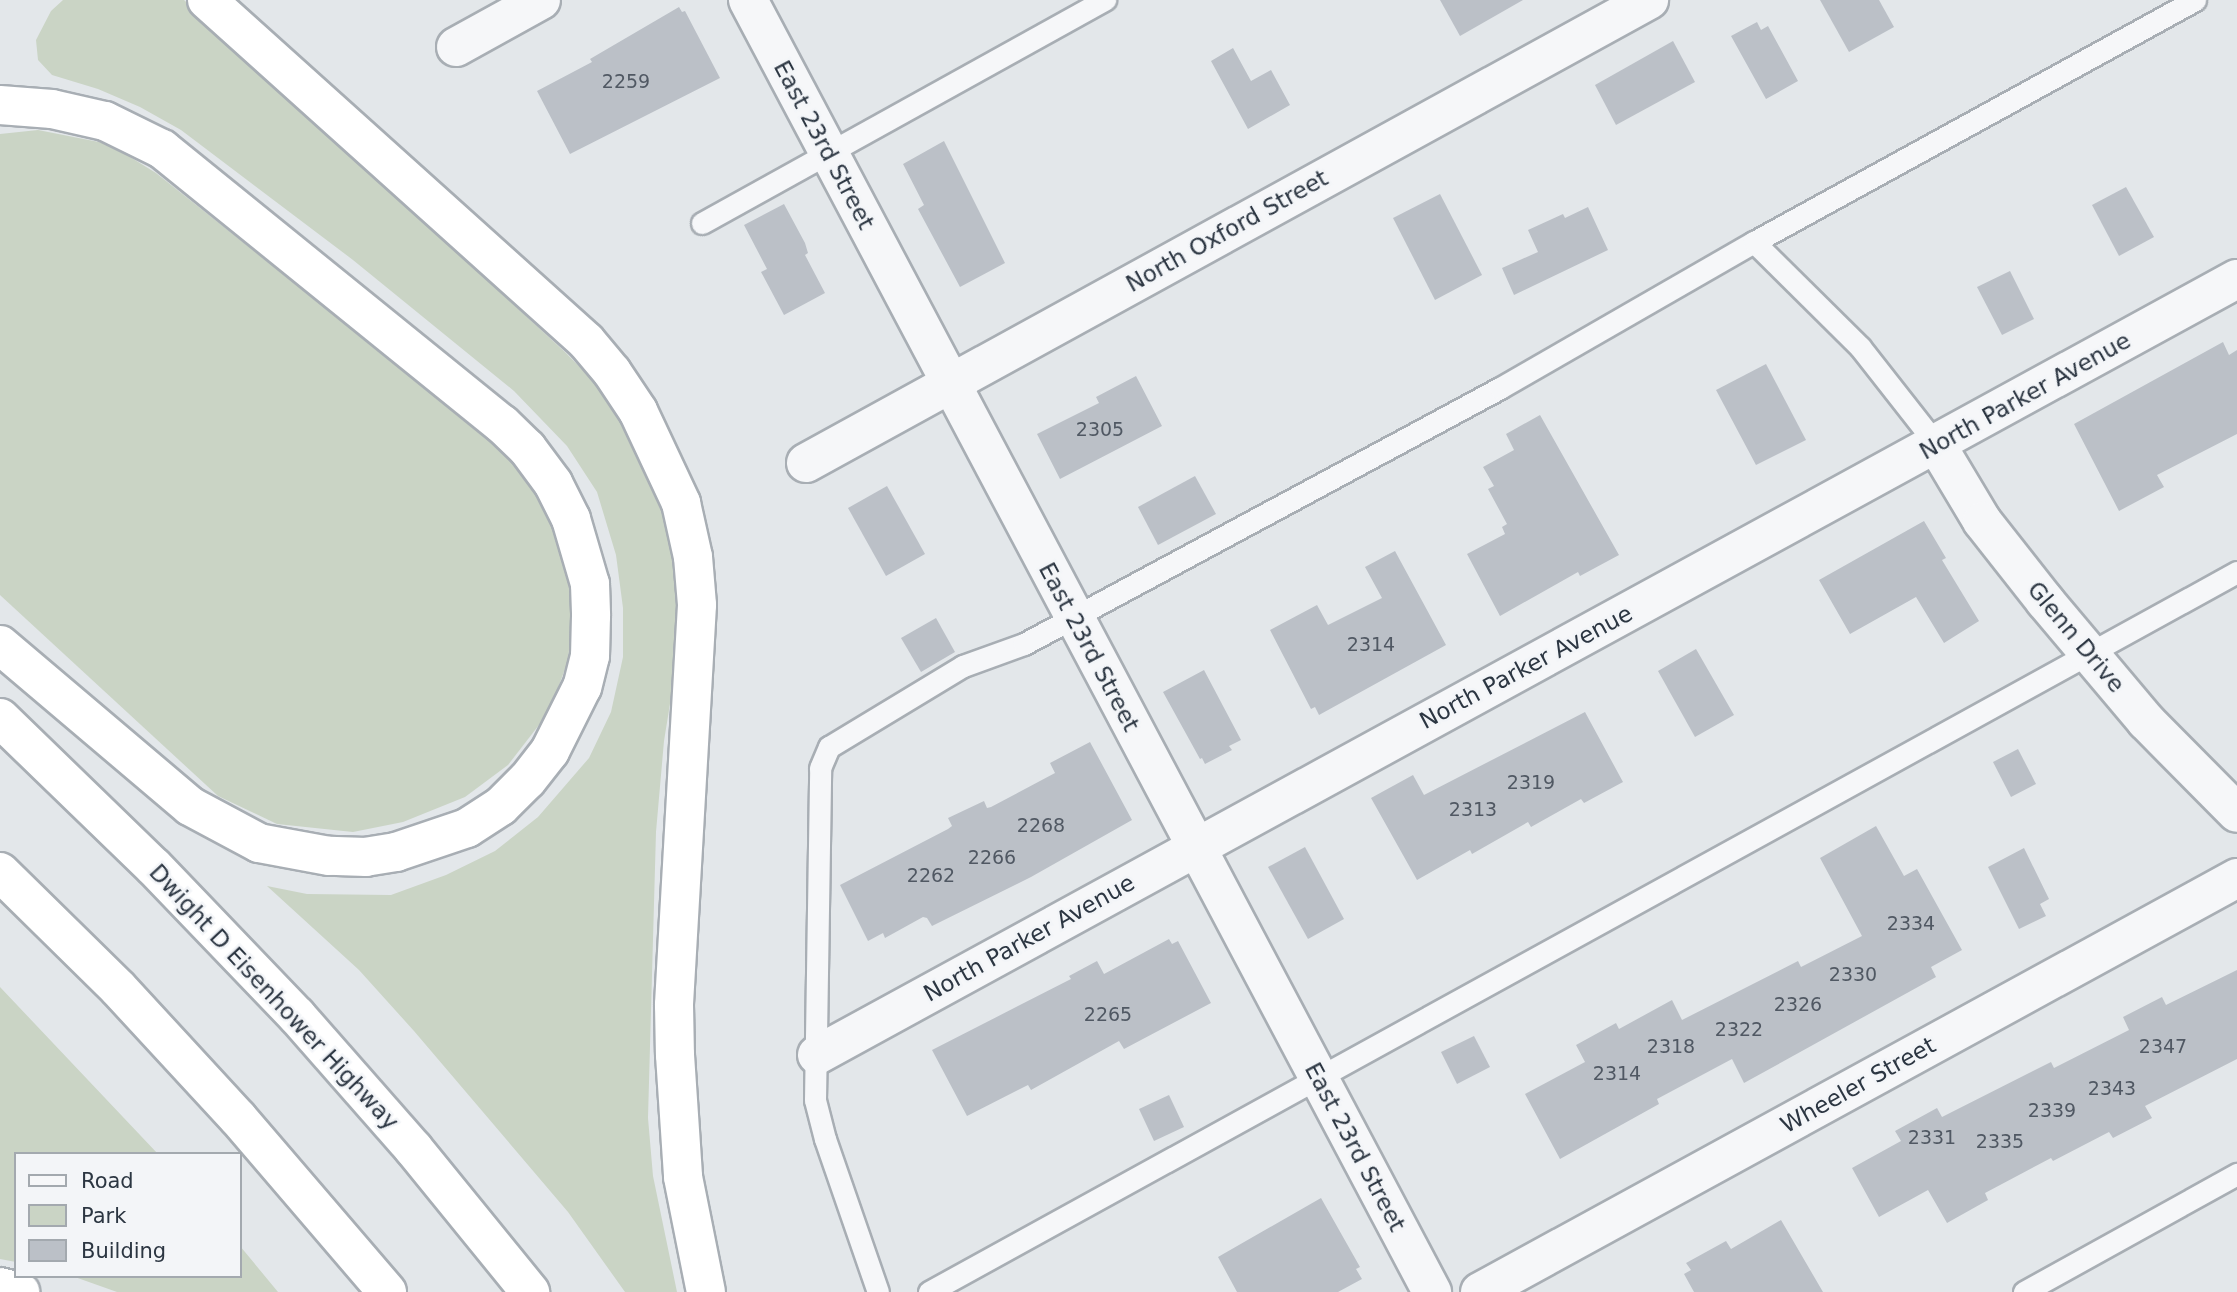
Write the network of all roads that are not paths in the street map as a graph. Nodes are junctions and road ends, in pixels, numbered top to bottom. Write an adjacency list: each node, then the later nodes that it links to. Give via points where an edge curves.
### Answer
1 (207, 0): 9 (highway)
2 (240, 0): 9 (highway)
3 (541, 0): 8 (street)
4 (748, 0): 11 (street, East 23rd Street)
5 (1104, 0): 11 (lane)
6 (1649, 0): 15 (street, North Oxford Street)
7 (2195, 0): 13 (lane)
8 (456, 47)
9 (304, 86): 34 (highway, via 586,341 638,411 681,503 693,557 697,606 675,1055 683,1177)
10 (0, 105): 20 (highway, via 52,109 105,121 162,149 502,424 553,483 570,519 590,584 592,616 590,656 582,687 550,751 527,780 501,806 467,828 366,857 330,856 259,843 190,806)
11 (827, 152): 12 (lane); 15 (street, East 23rd Street)
12 (702, 223)
13 (1754, 242): 16 (lane, via 1860,347); 19 (lane, via 1500,388)
14 (2237, 279): 16 (street, North Parker Avenue)
15 (949, 384): 17 (street, North Oxford Street); 19 (street, East 23rd Street)
16 (1937, 444): 21 (street, Glenn Drive, via 1982,521); 24 (street, North Parker Avenue)
17 (806, 463)
18 (2237, 572): 21 (lane)
19 (1073, 617): 24 (street, East 23rd Street); 27 (lane, via 1024,643 963,666 829,747 820,768)
20 (0, 645)
21 (2089, 653): 23 (street, Glenn Drive, via 2146,721); 28 (lane)
22 (0, 718): 33 (highway, Dwight D Eisenhower Highway, via 98,811 297,1016)
23 (2237, 813)
24 (1195, 847): 27 (street, North Parker Avenue); 28 (street, East 23rd Street)
25 (0, 872): 32 (highway, via 118,988 238,1118)
26 (2237, 878): 38 (street, Wheeler Street)
27 (817, 1055): 35 (lane, via 815,1100 825,1139)
28 (1318, 1079): 36 (lane); 37 (street, East 23rd Street)
29 (2237, 1174): 39 (lane)
30 (0, 1287): 31 (highway)
31 (20, 1292)
32 (387, 1292)
33 (530, 1292)
34 (706, 1292)
35 (878, 1292)
36 (929, 1292)
37 (1432, 1292)
38 (1480, 1292)
39 (2024, 1292)

